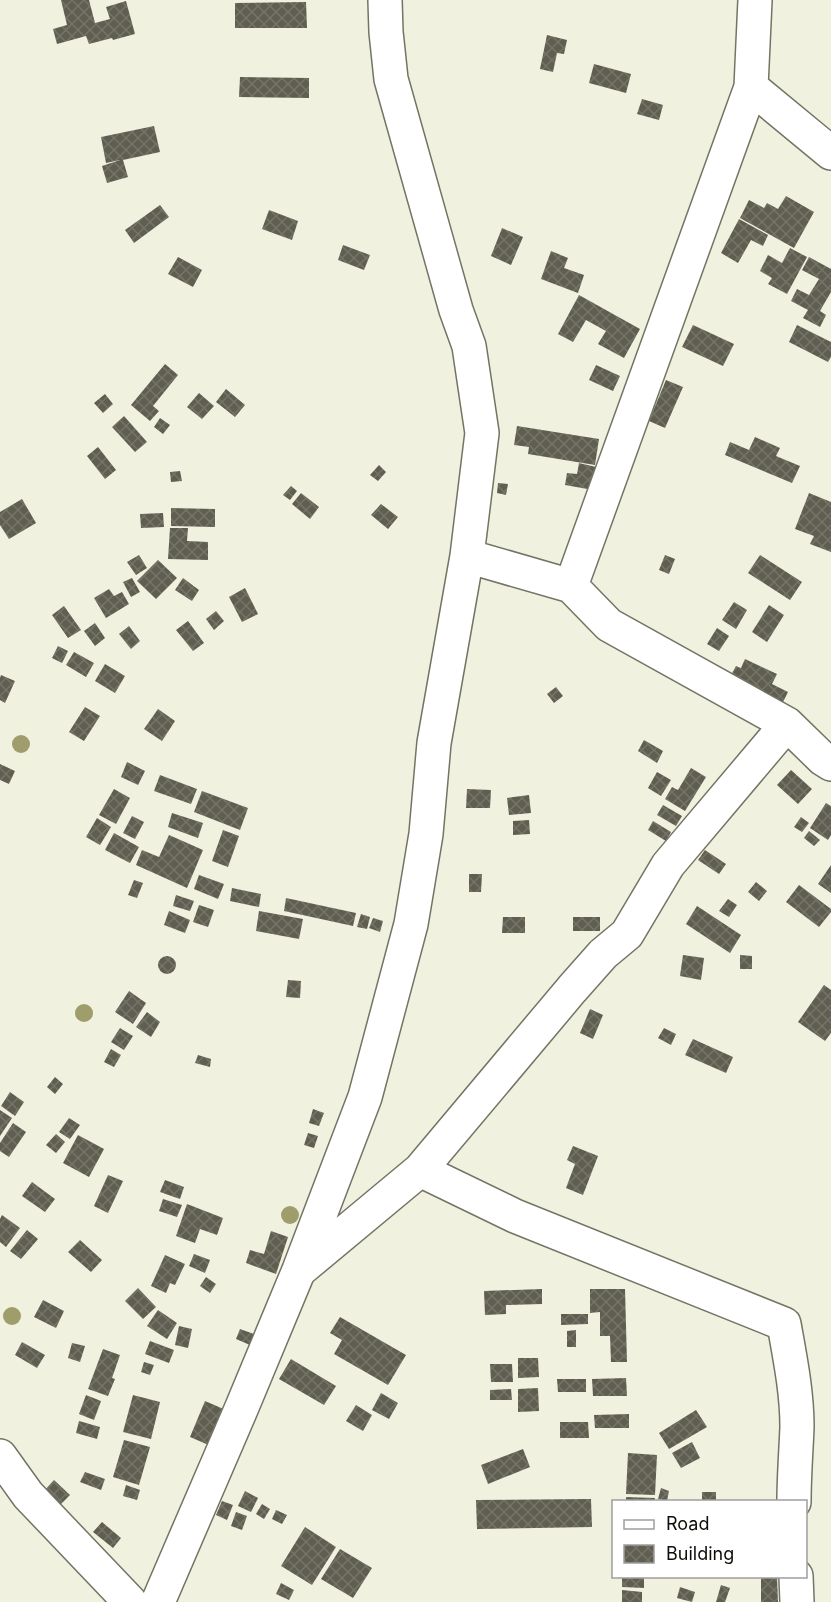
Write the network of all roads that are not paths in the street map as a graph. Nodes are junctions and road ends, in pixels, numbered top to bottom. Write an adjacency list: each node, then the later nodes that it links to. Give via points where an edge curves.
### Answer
1 (385, 0): 5 (street, via 391,79 469,346 482,433)
2 (755, 0): 3 (street)
3 (751, 87): 4 (street); 6 (street)
4 (831, 153)
5 (467, 556): 6 (street); 10 (street, via 434,743 426,834 411,924 365,1097)
6 (571, 586): 7 (street, via 609,625)
7 (787, 724): 8 (street); 9 (street, via 668,865 627,934 603,954)
8 (831, 764)
9 (420, 1170): 10 (street); 12 (street, via 515,1216 784,1324 797,1425)
10 (299, 1270): 15 (street)
11 (0, 1456): 14 (street, via 28,1495)
12 (794, 1500)
13 (796, 1578): 16 (street)
14 (130, 1602)
15 (158, 1602)
16 (797, 1602)

